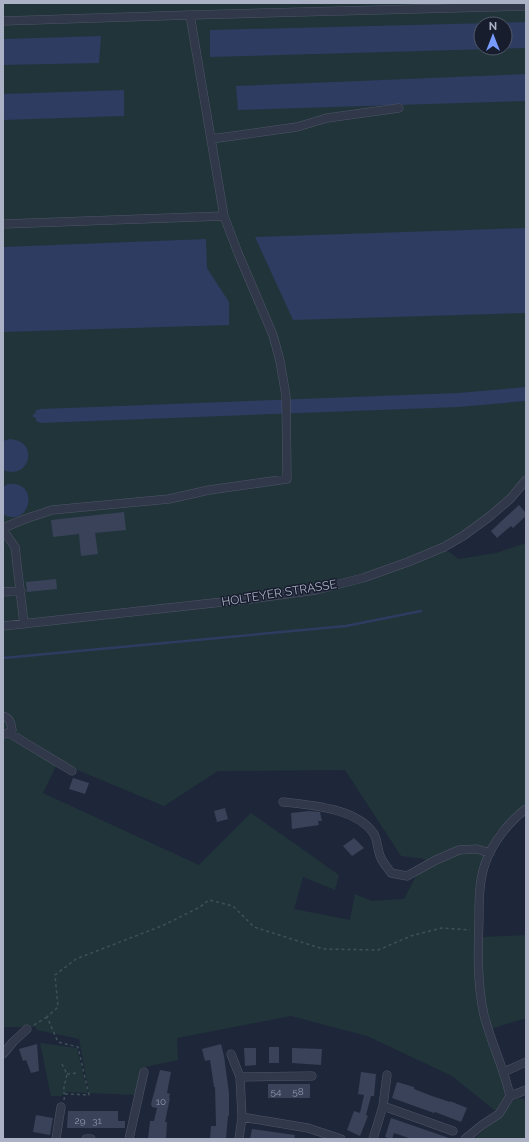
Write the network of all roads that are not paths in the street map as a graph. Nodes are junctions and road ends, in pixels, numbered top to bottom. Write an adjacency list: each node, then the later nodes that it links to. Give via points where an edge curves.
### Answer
1 (526, 6): 2 (street)
2 (190, 14): 3 (street); 5 (street)
3 (3, 21)
4 (399, 108): 5 (street, via 327,118 297,127)
5 (211, 138): 6 (street)
6 (224, 216): 7 (street); 9 (street, via 273,335 280,361 286,396 287,479 209,490 169,499 52,510)
7 (3, 224)
8 (526, 480): 12 (street, HOLTEYER STRASSE, via 495,513 463,536 444,547 363,578 316,590 250,600)
9 (3, 529): 10 (street, via 15,547)
10 (21, 591): 11 (street); 12 (street)
11 (3, 592)
12 (24, 624): 13 (street, HOLTEYER STRASSE)
13 (3, 626)
14 (3, 716): 15 (street, via 12,724 12,730)
15 (6, 734): 16 (street)
16 (72, 771)
17 (283, 802): 19 (street, via 332,809 351,816 367,826 375,835 381,857 391,873 407,876 459,850 477,849)
18 (526, 809): 19 (street, via 505,829)
19 (490, 853): 25 (street, via 482,876 478,975 488,1032)
20 (27, 1029): 21 (street)
21 (3, 1054)
22 (231, 1054): 28 (street)
23 (526, 1062): 25 (street)
24 (144, 1072): 38 (street)
25 (504, 1072): 30 (street)
26 (387, 1075): 31 (street)
27 (312, 1076): 28 (street)
28 (240, 1077): 33 (street)
29 (526, 1090): 30 (street)
30 (510, 1096): 42 (street, via 499,1114)
31 (383, 1106): 34 (street); 41 (street)
32 (61, 1107): 35 (street)
33 (242, 1117): 39 (street); 40 (street, via 308,1128)
34 (453, 1131)
35 (56, 1139)
36 (86, 1139): 37 (street)
37 (91, 1139)
38 (129, 1139)
39 (239, 1139)
40 (341, 1139)
41 (373, 1139)
42 (466, 1139)

